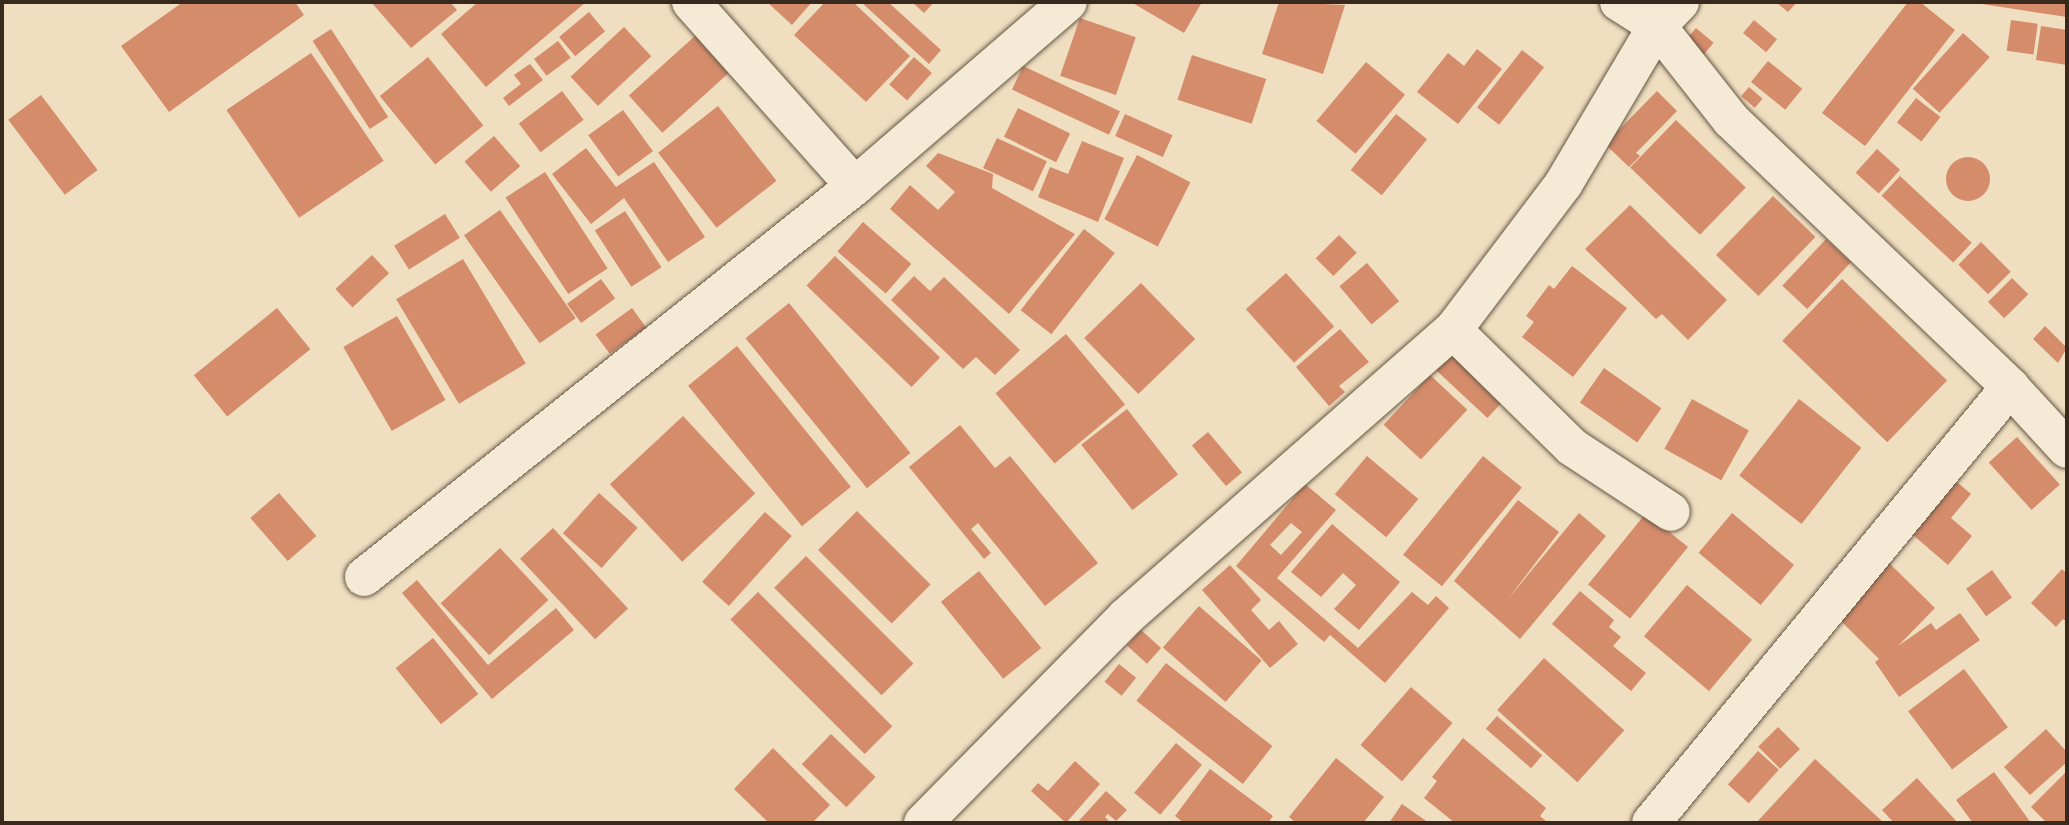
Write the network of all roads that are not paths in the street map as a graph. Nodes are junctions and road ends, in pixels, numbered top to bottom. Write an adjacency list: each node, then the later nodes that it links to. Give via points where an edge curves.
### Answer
1 (691, 2): 5 (street)
2 (1068, 2): 5 (street)
3 (1619, 2): 4 (street)
4 (1668, 14): 6 (street, via 1564,183); 7 (street, via 1731,120)
5 (855, 186): 10 (street)
6 (1453, 330): 9 (street, via 1572,447); 11 (street, via 1126,617)
7 (2010, 387): 8 (street); 12 (street)
8 (2067, 449)
9 (1671, 512)
10 (364, 577)
11 (923, 823)
12 (1651, 823)

